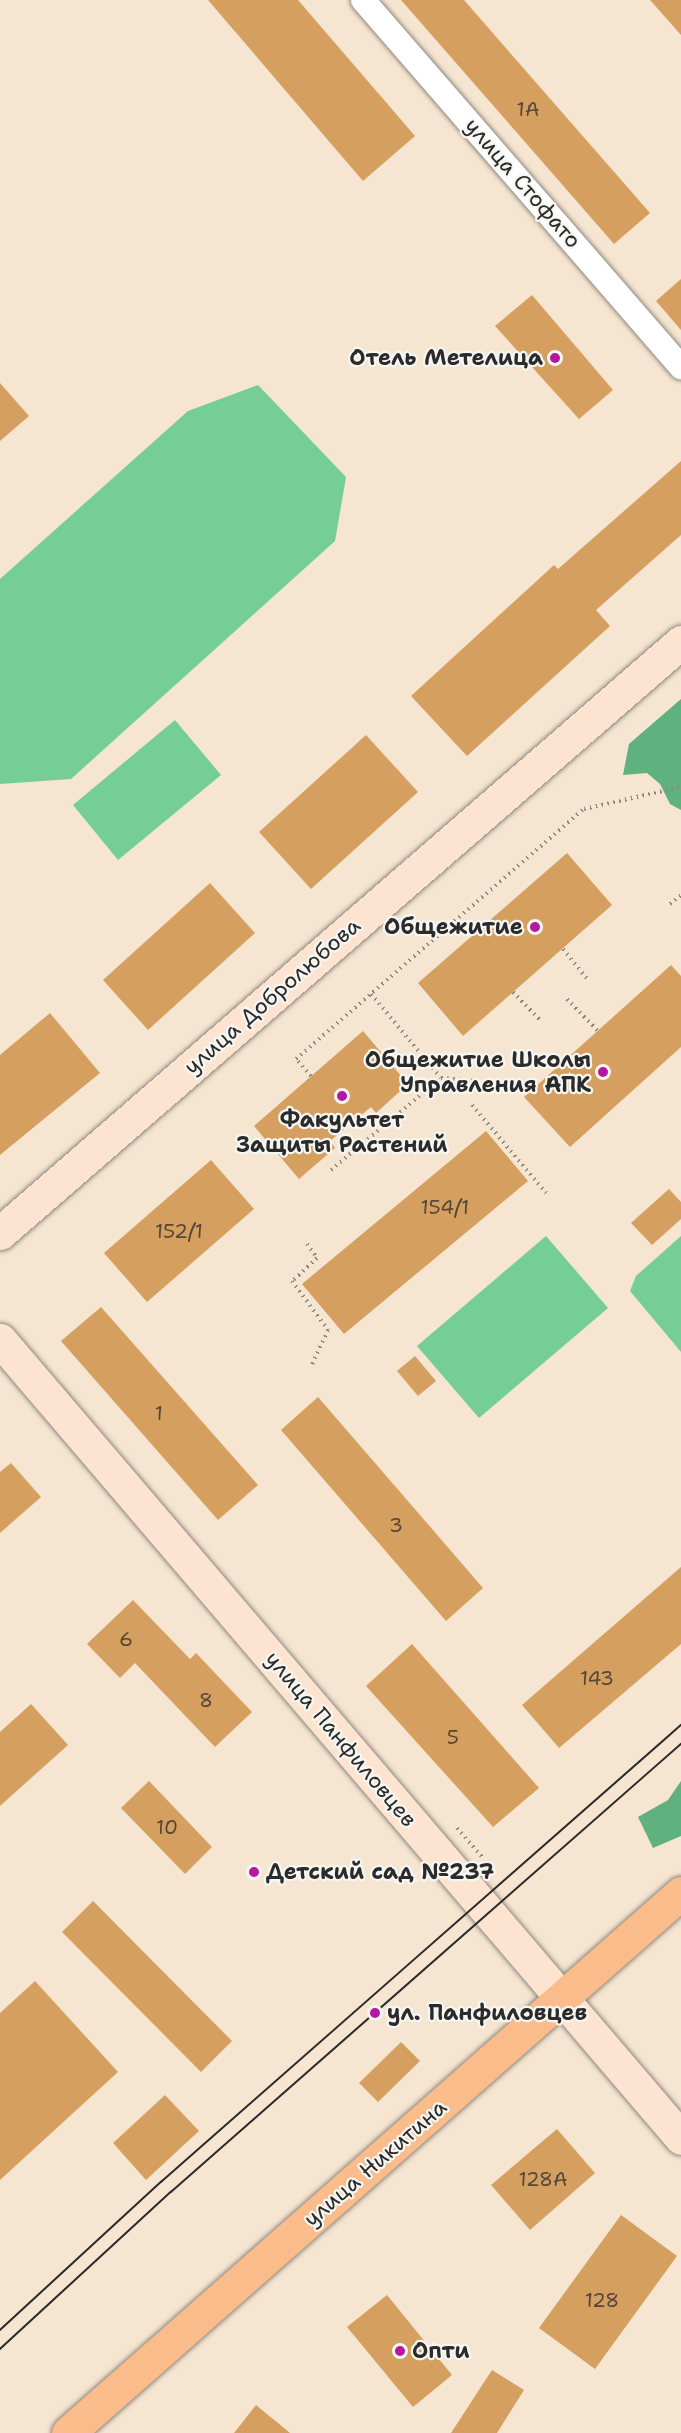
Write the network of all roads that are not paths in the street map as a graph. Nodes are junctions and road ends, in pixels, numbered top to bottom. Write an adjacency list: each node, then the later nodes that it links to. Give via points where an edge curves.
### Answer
1 (363, 0): 2 (street, улица Стофато)
2 (681, 367)
3 (681, 642): 4 (street, улица Добролюбова)
4 (0, 1233)
5 (0, 1340): 7 (street, улица Панфиловцев)
6 (681, 1893): 7 (main road, улица Никитина)
7 (562, 1998): 8 (street, улица Панфиловцев); 9 (main road, улица Никитина)
8 (681, 2138)
9 (69, 2433)

